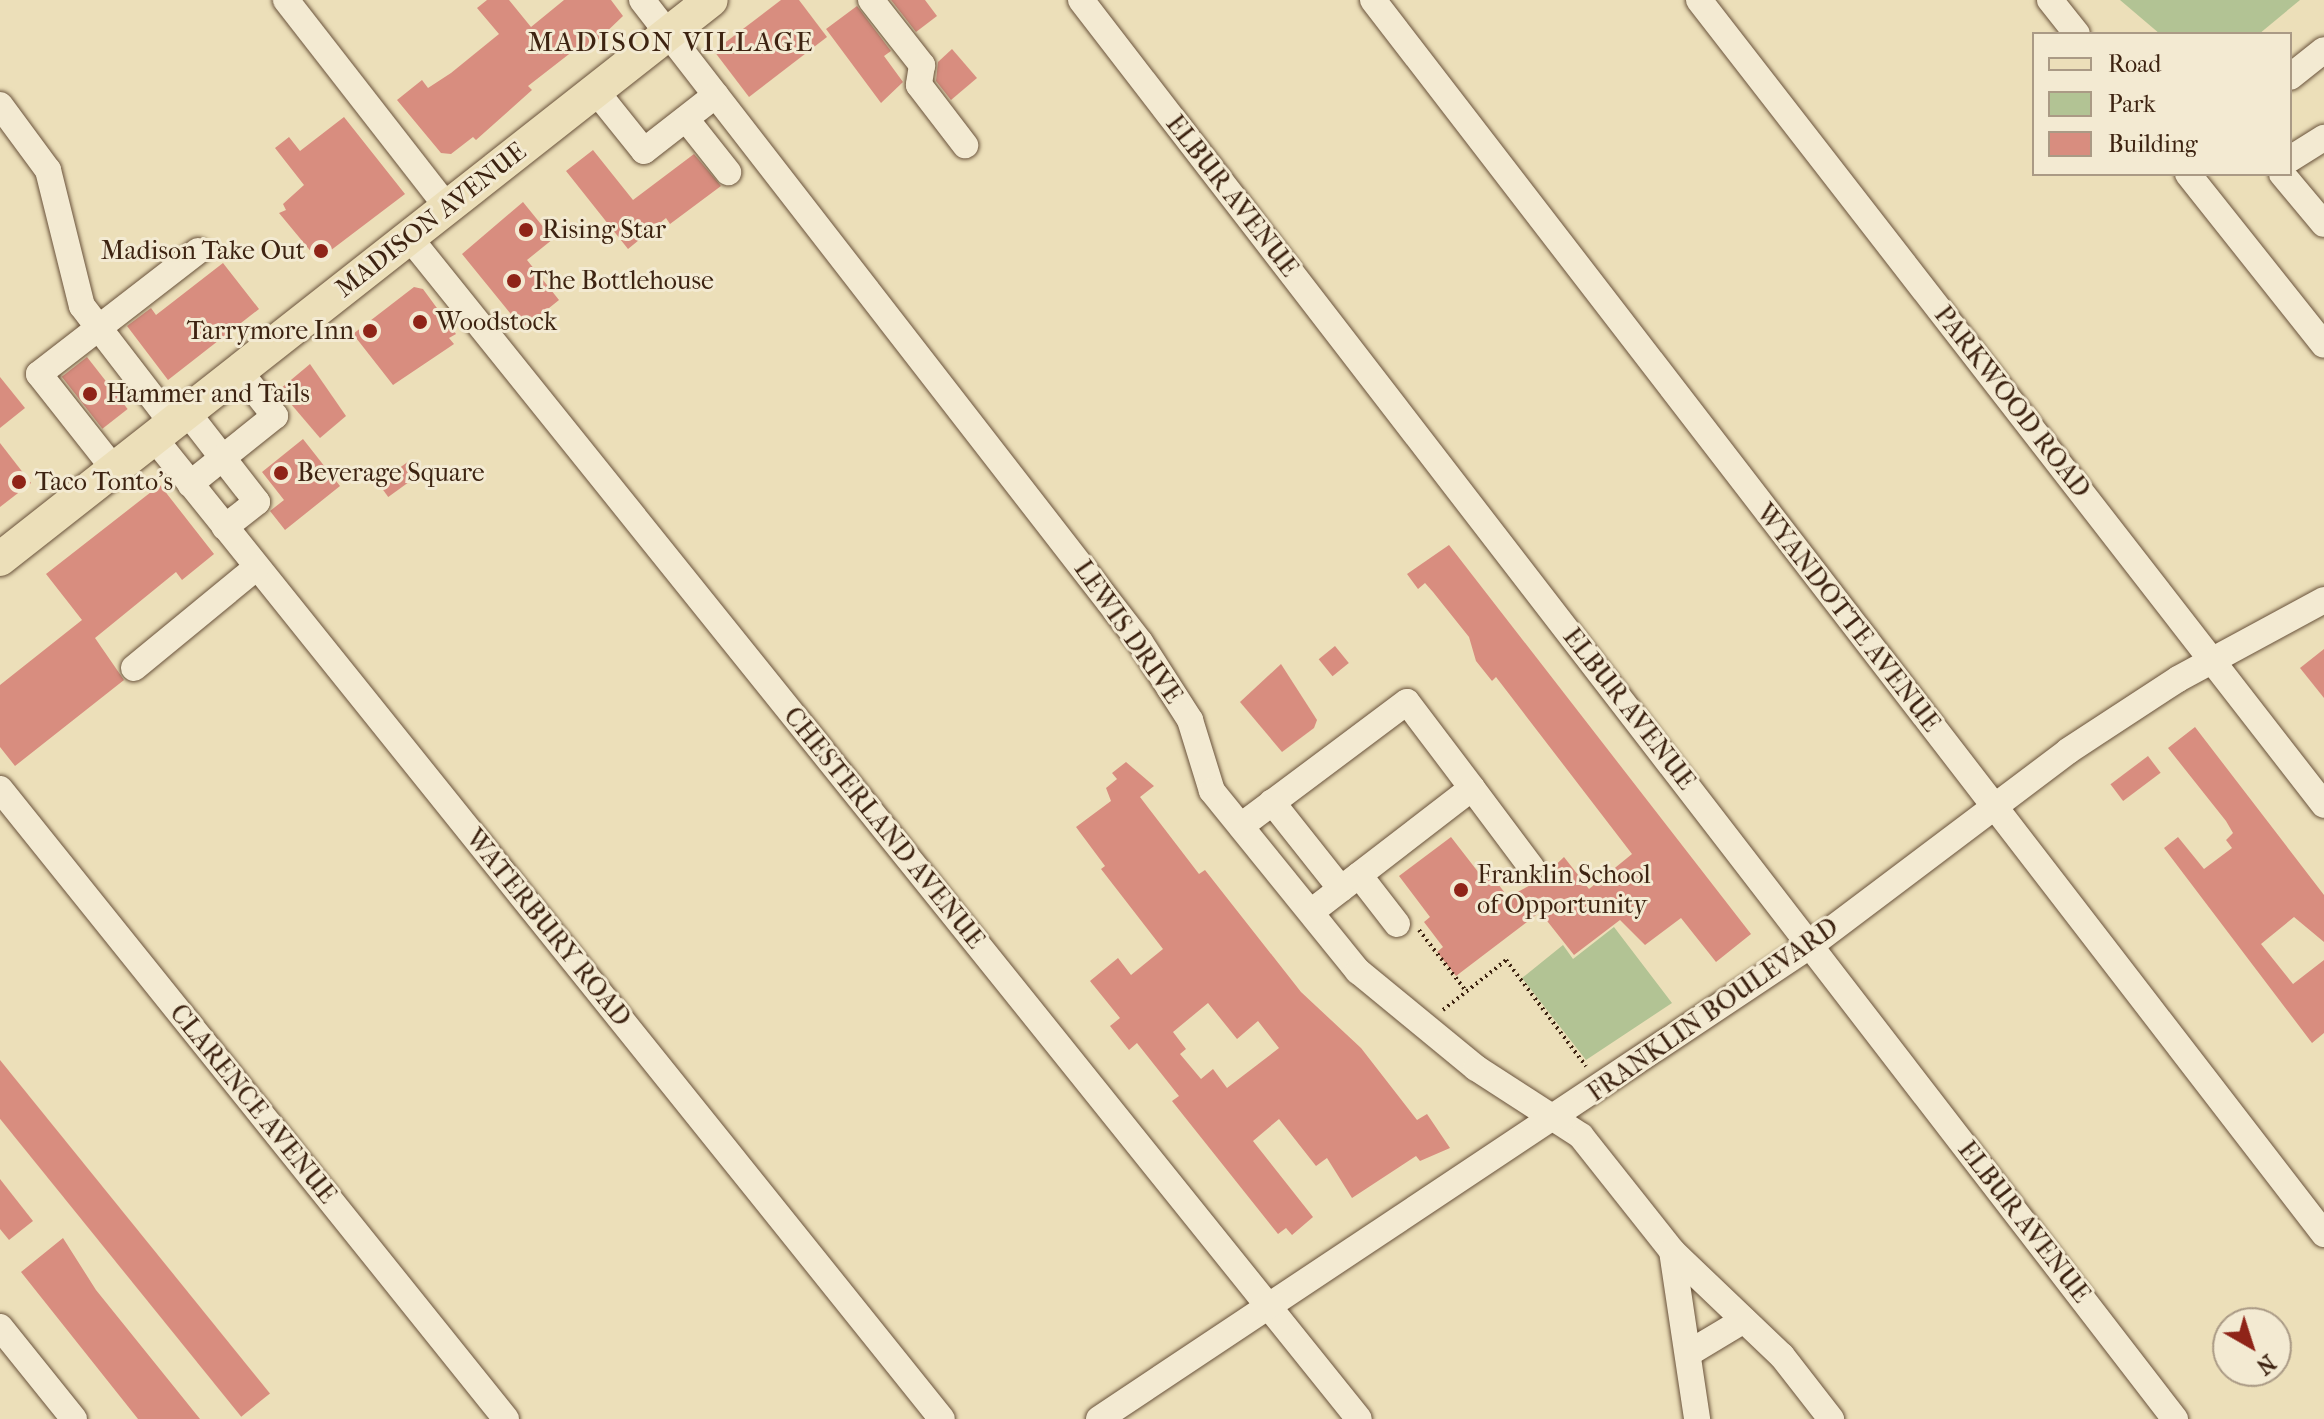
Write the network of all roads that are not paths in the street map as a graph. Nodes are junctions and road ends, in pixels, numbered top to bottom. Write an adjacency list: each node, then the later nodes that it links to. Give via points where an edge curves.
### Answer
1 (286, 0): 23 (street)
2 (642, 0): 10 (street, LEWIS DRIVE)
3 (711, 0): 10 (main road, MADISON AVENUE)
4 (871, 0): 18 (street, via 922,65 919,85)
5 (1081, 0): 50 (street, ELBUR AVENUE)
6 (1373, 0): 44 (street, WYANDOTTE AVENUE)
7 (1699, 0): 38 (street, PARKWOOD ROAD)
8 (2050, 0): 9 (street)
9 (2075, 32)
10 (668, 33): 13 (main road, MADISON AVENUE); 14 (street, LEWIS DRIVE)
11 (2324, 50): 12 (street)
12 (2292, 75)
13 (595, 90): 16 (street, via 644,151); 23 (main road, MADISON AVENUE)
14 (716, 95): 16 (street); 45 (street, LEWIS DRIVE, via 1140,642 1190,720 1212,791)
15 (0, 105): 27 (street, WATERBURY ROAD, via 48,170 82,306)
16 (686, 119): 20 (street)
17 (2324, 138): 19 (street)
18 (965, 145)
19 (2292, 158)
20 (728, 172)
21 (2284, 176): 24 (street)
22 (2197, 177): 28 (street)
23 (447, 207): 25 (main road, MADISON AVENUE)
24 (2324, 224)
25 (409, 237): 29 (main road, MADISON AVENUE); 54 (street, CHESTERLAND AVENUE)
26 (198, 251): 27 (street)
27 (98, 327): 30 (street, WATERBURY ROAD); 32 (street, via 39,374)
28 (2324, 345)
29 (239, 371): 30 (main road, MADISON AVENUE); 31 (street, via 275,416)
30 (171, 424): 31 (street); 32 (main road, MADISON AVENUE); 33 (street, WATERBURY ROAD)
31 (222, 458): 33 (street); 34 (street, via 257,502)
32 (114, 469): 35 (main road, MADISON AVENUE)
33 (190, 484): 34 (street, WATERBURY ROAD)
34 (225, 527): 36 (street, WATERBURY ROAD)
35 (0, 559)
36 (257, 567): 39 (street); 60 (street, WATERBURY ROAD)
37 (2324, 600): 38 (street, FRANKLIN BOULEVARD)
38 (2213, 660): 43 (street, PARKWOOD ROAD); 44 (street, FRANKLIN BOULEVARD)
39 (134, 668)
40 (1472, 788): 42 (street, via 1407,702); 46 (street); 47 (street)
41 (0, 789): 59 (street, CLARENCE AVENUE)
42 (1272, 802): 45 (street); 47 (street)
43 (2324, 805)
44 (1993, 806): 50 (street, FRANKLIN BOULEVARD); 52 (street, WYANDOTTE AVENUE)
45 (1241, 826): 48 (street, LEWIS DRIVE)
46 (1531, 867)
47 (1350, 882): 48 (street); 49 (street)
48 (1311, 912): 51 (street, LEWIS DRIVE, via 1358,971 1476,1068)
49 (1406, 924)
50 (1811, 945): 51 (street, FRANKLIN BOULEVARD); 65 (street, ELBUR AVENUE)
51 (1555, 1119): 53 (street, LEWIS DRIVE, via 1602,1158); 54 (street, FRANKLIN BOULEVARD)
52 (2324, 1234)
53 (1672, 1251): 55 (street); 57 (street, LEWIS DRIVE)
54 (1269, 1307): 61 (street, FRANKLIN BOULEVARD); 62 (street, CHESTERLAND AVENUE)
55 (1744, 1320): 57 (street); 64 (street, via 1782,1356)
56 (0, 1327): 58 (street)
57 (1689, 1353): 63 (street, LEWIS DRIVE)
58 (74, 1419)
59 (506, 1419)
60 (942, 1419)
61 (1099, 1419)
62 (1359, 1419)
63 (1697, 1419)
64 (1831, 1419)
65 (2175, 1419)

